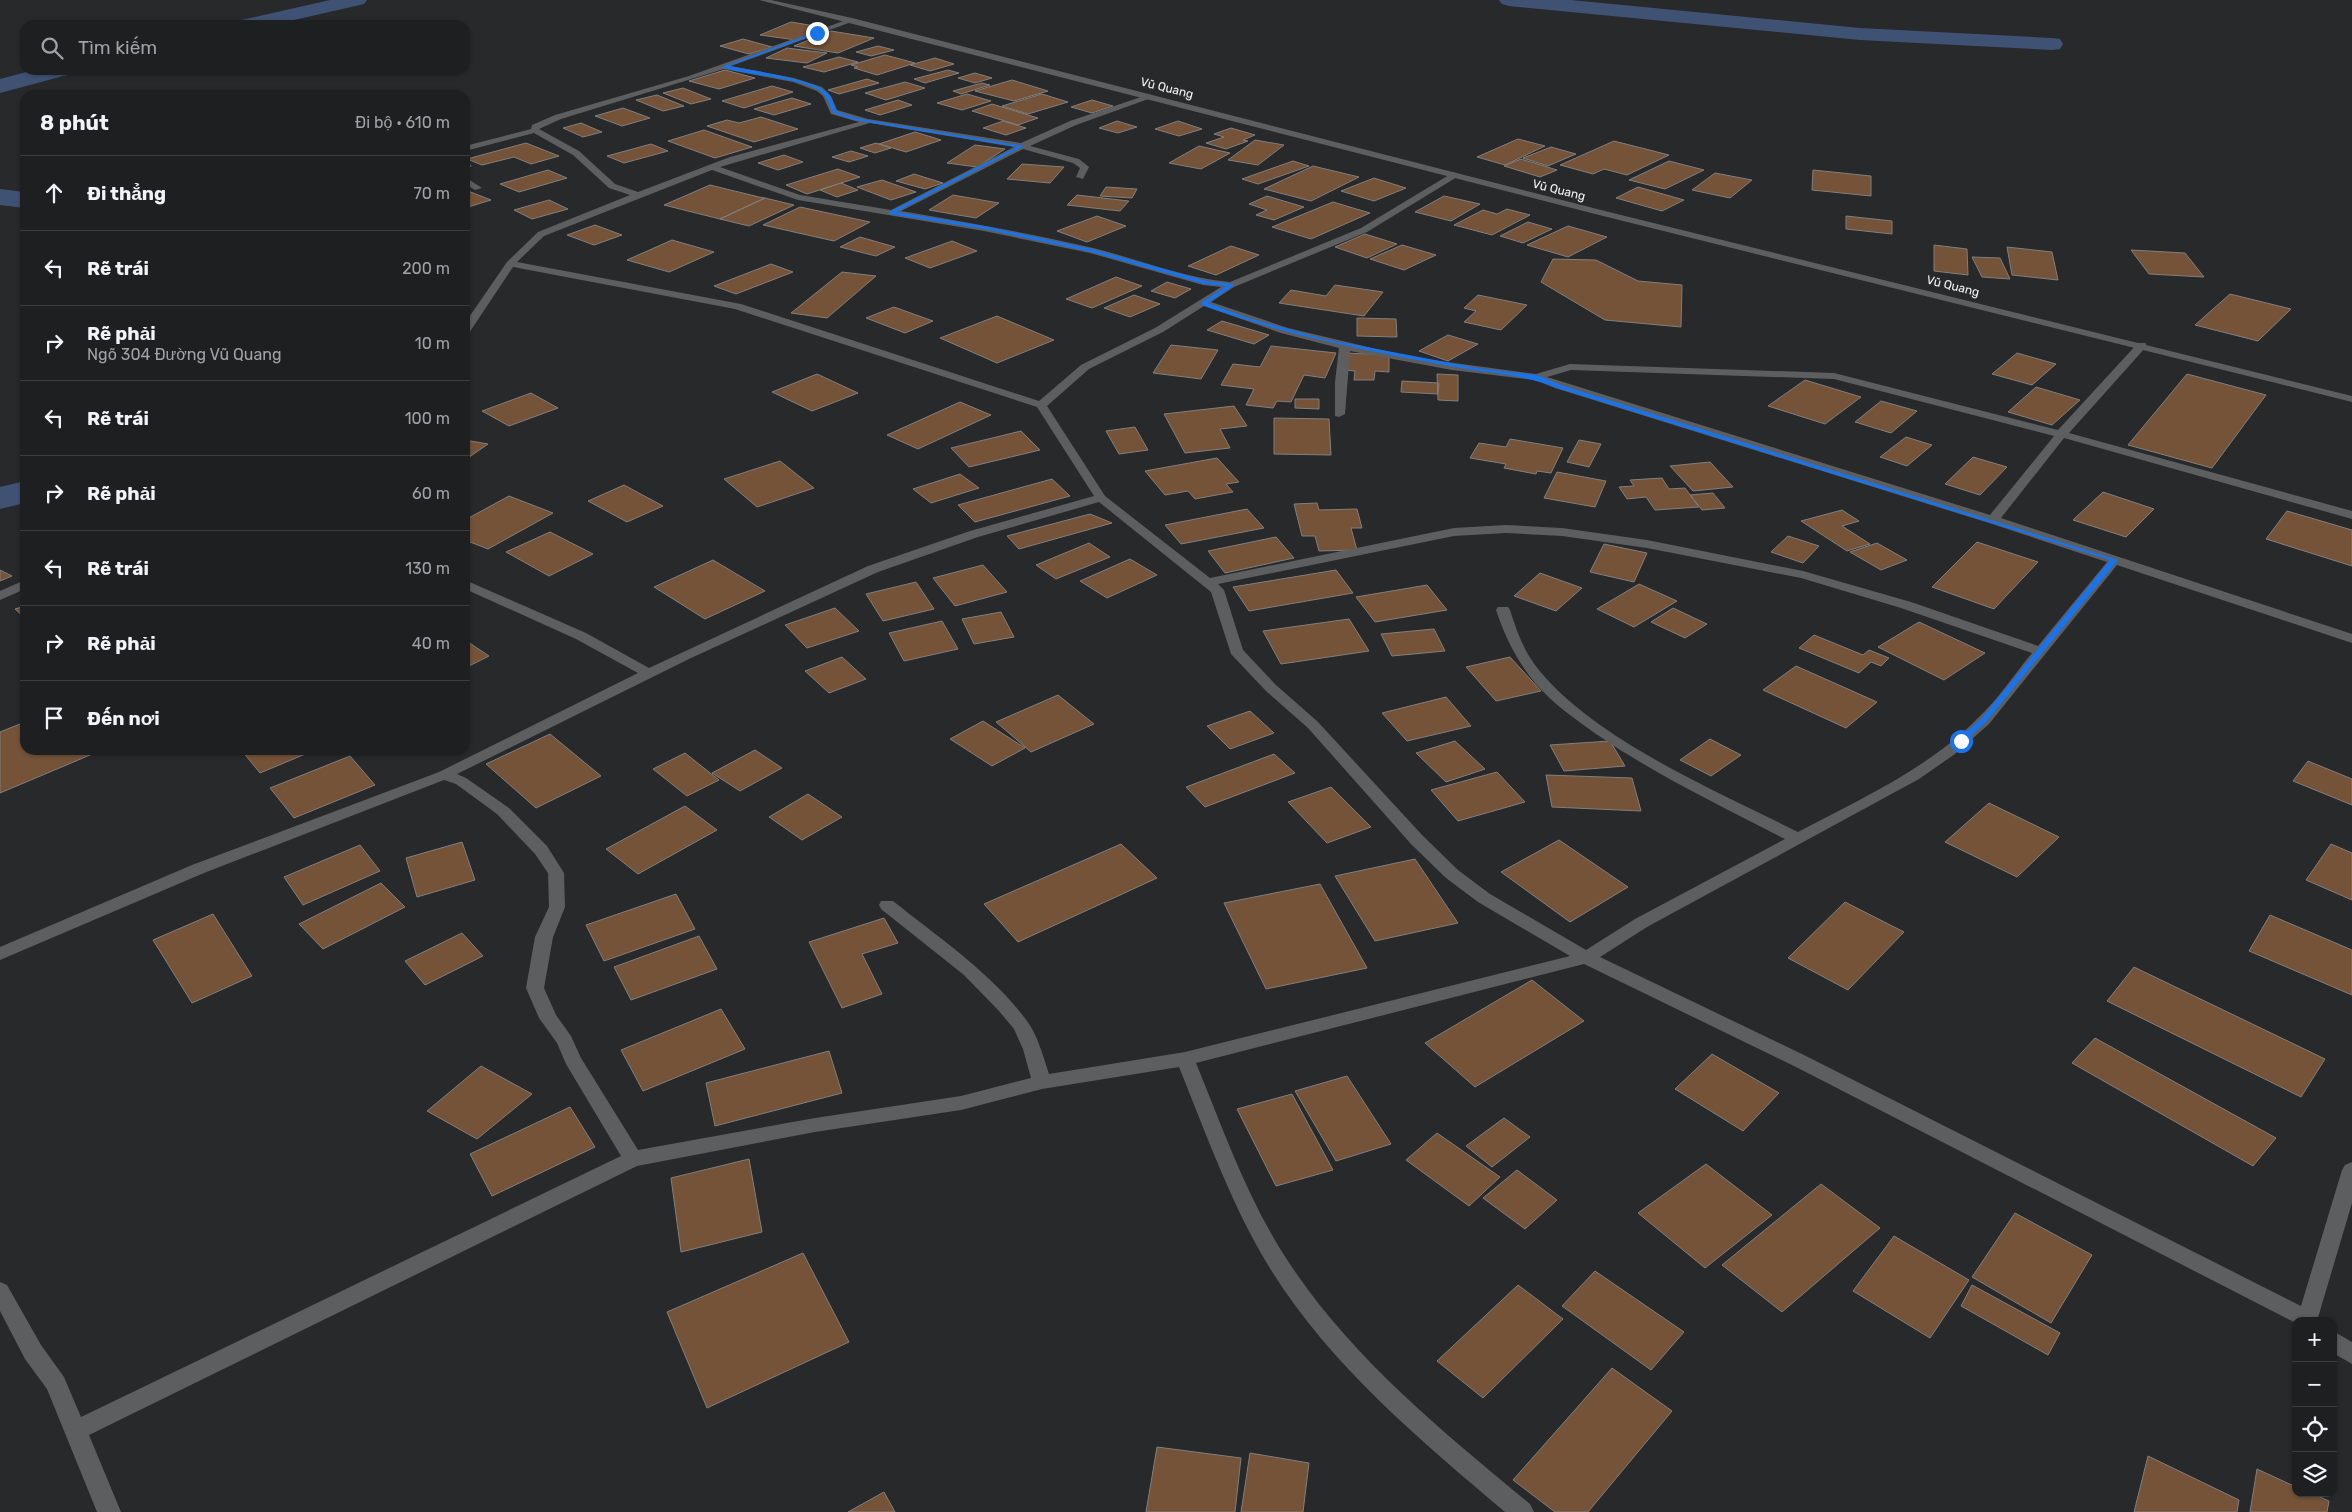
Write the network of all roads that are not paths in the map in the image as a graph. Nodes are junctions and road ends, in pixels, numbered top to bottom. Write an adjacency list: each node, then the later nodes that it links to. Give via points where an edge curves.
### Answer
1 (762, 0): 2 (street, Vũ Quang)
2 (852, 20): 3 (street); 4 (street, Vũ Quang)
3 (724, 67): 5 (street, via 790,79 820,90 826,94 834,112); 6 (street, via 550,120)
4 (1150, 97): 7 (street, via 1073,122); 10 (street, Vũ Quang)
5 (870, 121): 7 (street); 9 (street)
6 (535, 130): 8 (street); 14 (street, via 576,154 612,186)
7 (1022, 146): 11 (street, via 1076,162 1084,167); 15 (street)
8 (470, 148)
9 (712, 167): 14 (street); 15 (street, via 798,198)
10 (1454, 175): 17 (street, via 1364,230); 20 (street, Vũ Quang)
11 (1080, 177)
12 (470, 183): 13 (street)
13 (478, 188)
14 (638, 195): 16 (street, via 541,234)
15 (891, 213): 17 (street, via 984,228 1092,251 1206,283)
16 (510, 264): 19 (street); 24 (street, via 737,306)
17 (1231, 285): 18 (street)
18 (1204, 304): 21 (street, via 1275,328); 24 (street, via 1086,368)
19 (470, 324)
20 (2142, 345): 23 (street, Vũ Quang); 26 (street)
21 (1345, 346): 22 (street, via 1477,370); 25 (street)
22 (1537, 377): 26 (street, via 1570,367 1834,376); 29 (street)
23 (2352, 399)
24 (1041, 405): 27 (street)
25 (1340, 414)
26 (2060, 434): 28 (street); 29 (street)
27 (1101, 498): 31 (street); 38 (street, via 873,569)
28 (2352, 515)
29 (1993, 520): 30 (street)
30 (2115, 560): 36 (street); 37 (street)
31 (1209, 582): 37 (street, via 1454,532 1506,529 1562,532 1647,544 1803,575); 43 (street, via 1217,590 1236,651 1354,768 1417,840 1452,874 1484,898)
32 (20, 586): 34 (street)
33 (470, 586): 38 (street, via 581,636)
34 (0, 596)
35 (1503, 610): 40 (street, via 1520,652 1535,674 1574,711 1641,756)
36 (2352, 639)
37 (2039, 651): 40 (street, via 1984,721 1950,751 1914,776)
38 (650, 674): 39 (street)
39 (444, 775): 42 (street, via 144,891); 46 (street, via 461,781 503,811 541,850 556,873 556,907 544,937 535,988 548,1018 566,1041 572,1060)
40 (1799, 839): 43 (street, via 1641,923)
41 (887, 905): 45 (street, via 970,971 1005,1007 1021,1026)
42 (0, 954)
43 (1586, 958): 44 (street); 49 (street, via 1798,1060)
44 (1185, 1059): 45 (street); 55 (street, via 1255,1221 1303,1298 1342,1346 1403,1407)
45 (1042, 1082): 46 (street, via 960,1103 815,1125)
46 (632, 1159): 53 (street)
47 (2352, 1170): 50 (street)
48 (0, 1291): 53 (street, via 33,1352 56,1384)
49 (2302, 1317)
50 (2309, 1317)
51 (2337, 1343): 52 (street)
52 (2352, 1355)
53 (75, 1431): 54 (street)
54 (109, 1512)
55 (1522, 1512)

